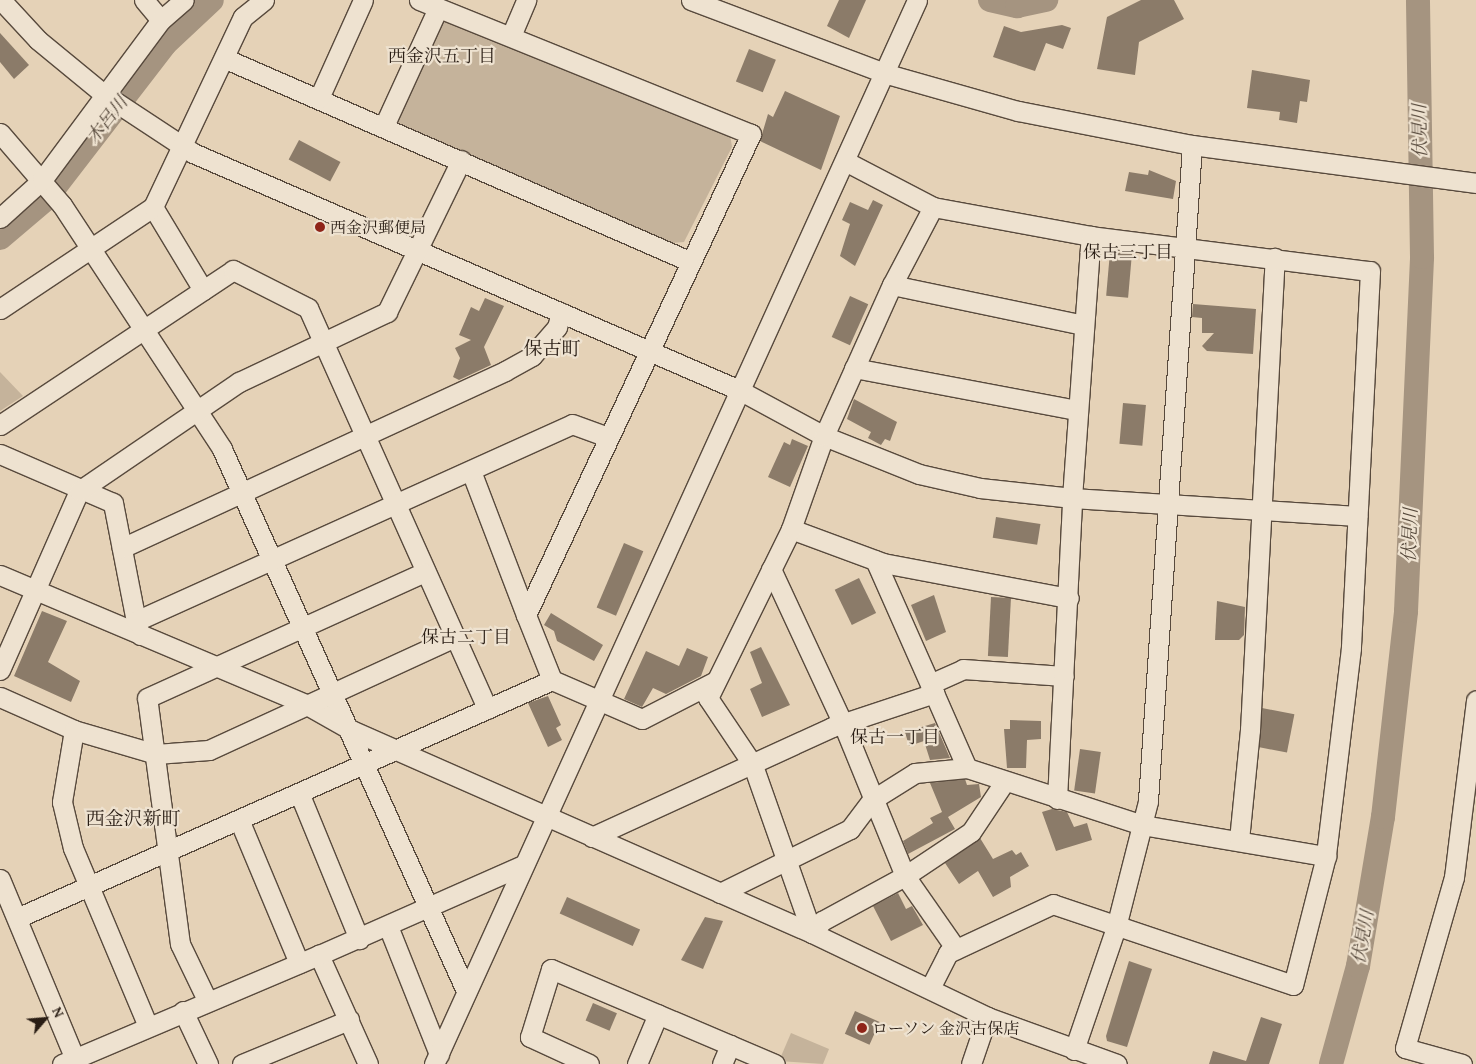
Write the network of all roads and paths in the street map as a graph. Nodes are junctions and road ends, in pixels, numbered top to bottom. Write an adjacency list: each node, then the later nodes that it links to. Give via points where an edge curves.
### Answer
1 (1, 0): 15 (street, via 38,40)
2 (144, 0): 11 (street)
3 (184, 0): 11 (street)
4 (264, 0): 13 (street, via 243,18)
5 (363, 0): 16 (street)
6 (420, 0): 10 (street)
7 (526, 0): 12 (street)
8 (691, 0): 14 (street)
9 (917, 0): 14 (street)
10 (438, 8): 12 (street); 17 (street)
11 (162, 20): 15 (street)
12 (512, 36): 33 (street, via 751,134)
13 (226, 59): 16 (street); 20 (street)
14 (887, 74): 19 (street, via 1018,111); 22 (street)
15 (108, 98): 20 (street); 23 (street)
16 (319, 98): 17 (street)
17 (384, 126): 21 (street)
18 (0, 133): 23 (street)
19 (1192, 145): 24 (street); 29 (street)
20 (184, 148): 25 (street); 31 (street)
21 (461, 160): 31 (street); 33 (street)
22 (845, 161): 26 (street); 43 (street)
23 (44, 183): 27 (street); 30 (street)
24 (1476, 183)
25 (153, 207): 30 (street); 35 (street)
26 (933, 207): 28 (street); 34 (street)
27 (0, 218)
28 (1091, 236): 29 (street); 38 (street)
29 (1185, 247): 32 (street); 56 (street)
30 (90, 250): 36 (street); 39 (street)
31 (418, 251): 37 (street); 40 (street, via 387,312)
32 (1275, 258): 57 (street); 58 (street, via 1370,270)
33 (690, 261): 41 (street)
34 (892, 285): 38 (street); 42 (street)
35 (203, 290): 39 (street); 40 (street, via 233,270 308,308)
36 (0, 309)
37 (561, 313): 41 (street); 49 (street, via 557,327 532,356)
38 (1083, 325): 44 (street)
39 (144, 328): 45 (street); 46 (street)
40 (320, 344): 45 (street, via 239,382); 49 (street)
41 (647, 350): 43 (street); 48 (street)
42 (854, 368): 44 (street); 47 (street)
43 (738, 390): 47 (street); 81 (street)
44 (1077, 410): 54 (street)
45 (198, 412): 52 (street); 53 (street)
46 (0, 425)
47 (824, 436): 54 (street, via 919,474 980,488); 59 (street)
48 (608, 437): 51 (street, via 572,424); 68 (street)
49 (364, 439): 53 (street); 55 (street)
50 (0, 454): 52 (street)
51 (470, 471): 55 (street); 68 (street)
52 (80, 491): 60 (street, via 113,503); 66 (street)
53 (241, 491): 60 (street); 61 (street)
54 (1072, 498): 56 (street); 67 (street)
55 (392, 504): 61 (street); 64 (street)
56 (1169, 505): 57 (street); 99 (street, via 1148,801)
57 (1260, 513): 58 (street); 101 (street, via 1250,730)
58 (1357, 516): 103 (street, via 1351,648)
59 (791, 529): 62 (street); 63 (street)
60 (122, 548): 70 (street)
61 (272, 559): 69 (street); 70 (street)
62 (875, 560): 67 (street); 77 (street)
63 (772, 569): 76 (street); 84 (street)
64 (422, 573): 69 (street); 71 (street)
65 (0, 575): 66 (street)
66 (34, 591): 70 (street); 73 (street)
67 (1068, 598): 74 (street)
68 (526, 615): 75 (street)
69 (302, 626): 72 (street); 78 (street)
70 (138, 628): 72 (street)
71 (452, 638): 78 (street); 83 (street)
72 (214, 668): 82 (street); 88 (street, via 147,698)
73 (0, 670)
74 (1064, 676): 77 (street, via 963,670); 95 (street)
75 (552, 680): 81 (street); 83 (street)
76 (716, 681): 81 (street, via 642,719); 90 (street, via 708,698)
77 (932, 689): 84 (street); 91 (street)
78 (333, 693): 82 (street); 86 (street)
79 (0, 697): 85 (street)
80 (1476, 700): 94 (street)
81 (597, 701): 97 (street)
82 (305, 704): 86 (street); 88 (street, via 208,750)
83 (486, 709): 87 (street)
84 (843, 724): 90 (street); 96 (street)
85 (74, 730): 88 (street); 108 (street, via 62,802 73,848)
86 (351, 730): 87 (street); 89 (street)
87 (400, 749): 89 (street); 97 (street)
88 (156, 754): 102 (street)
89 (366, 763): 93 (street); 110 (street)
90 (753, 765): 100 (street); 104 (street)
91 (968, 768): 92 (street); 96 (street, via 915,773)
92 (1005, 781): 95 (street); 106 (street, via 971,832)
93 (300, 795): 98 (street); 115 (street)
94 (1472, 795): 140 (street, via 1444,924 1405,1048)
95 (1057, 799): 99 (street)
96 (872, 800): 104 (street, via 850,829); 106 (street)
97 (544, 815): 100 (street); 105 (street)
98 (240, 822): 102 (street); 118 (street)
99 (1142, 825): 101 (street); 113 (street)
100 (592, 837): 109 (street)
101 (1239, 840): 103 (street)
102 (171, 852): 108 (street); 121 (street, via 180,944)
103 (1326, 856): 113 (street, via 1293,985)
104 (786, 860): 109 (street); 114 (street)
105 (522, 866): 110 (street); 120 (street)
106 (905, 876): 114 (street, via 822,921); 116 (street)
107 (0, 879): 111 (street)
108 (91, 888): 111 (street); 126 (street)
109 (720, 893): 114 (street)
110 (430, 908): 112 (street); 120 (street)
111 (16, 918): 130 (street)
112 (388, 926): 115 (street); 129 (street)
113 (1116, 927): 116 (street, via 1053,904); 128 (street)
114 (812, 933): 119 (street)
115 (358, 939): 117 (street)
116 (956, 949): 119 (street, via 948,953)
117 (319, 955): 118 (street); 125 (street)
118 (299, 963): 121 (street)
119 (930, 988): 124 (street)
120 (466, 991): 129 (street)
121 (207, 1000): 122 (street)
122 (183, 1011): 126 (street); 131 (street)
123 (658, 1014): 127 (street); 134 (street, via 551,969 530,1037); 135 (street)
124 (987, 1017): 128 (street); 138 (street)
125 (349, 1020): 132 (street); 133 (street)
126 (148, 1026): 130 (street)
127 (730, 1045): 136 (street); 137 (street)
128 (1074, 1050): 139 (street)
129 (437, 1059)
130 (71, 1062)
131 (208, 1064)
132 (242, 1064)
133 (368, 1064)
134 (588, 1064)
135 (637, 1064)
136 (722, 1064)
137 (775, 1064)
138 (971, 1064)
139 (1117, 1064)
140 (1462, 1064)

